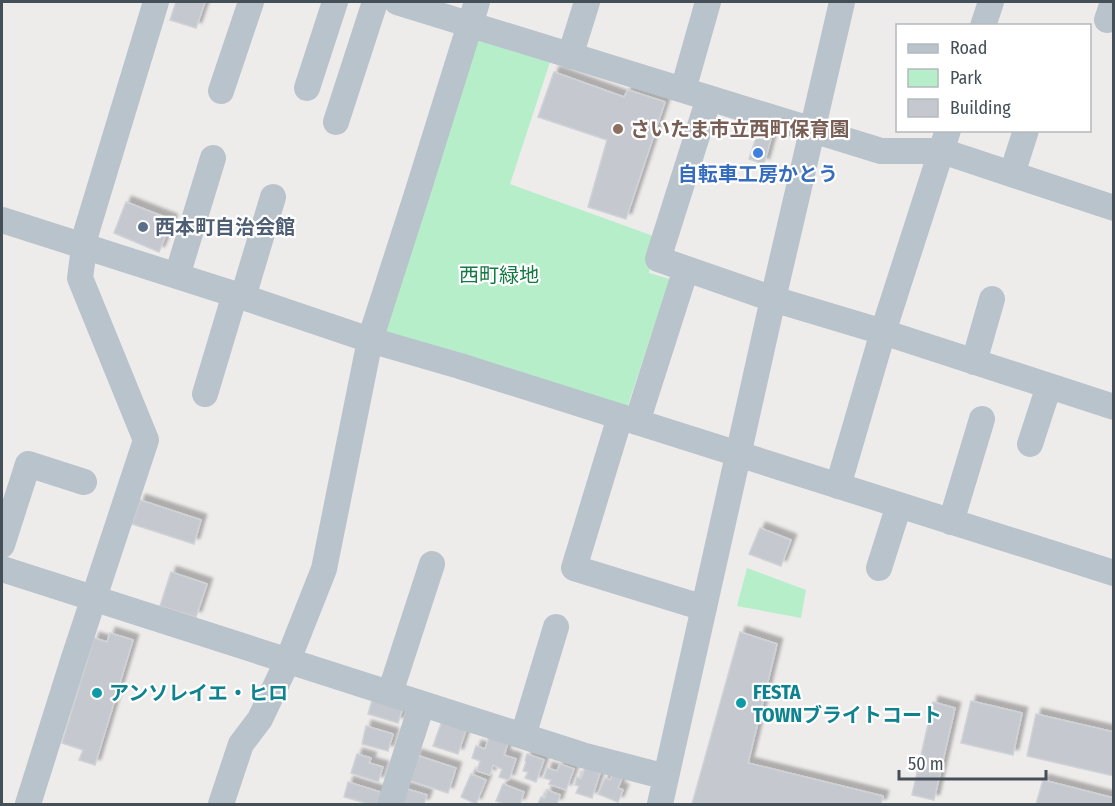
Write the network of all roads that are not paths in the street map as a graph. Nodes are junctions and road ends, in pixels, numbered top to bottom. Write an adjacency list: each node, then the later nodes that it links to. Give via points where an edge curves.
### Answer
1 (156, 2): 26 (street)
2 (251, 2): 15 (street)
3 (335, 2): 13 (street)
4 (375, 2): 17 (street)
5 (397, 2): 10 (street)
6 (587, 2): 12 (street)
7 (708, 2): 14 (street)
8 (842, 2): 18 (street)
9 (991, 2): 11 (street)
10 (473, 13): 12 (street); 33 (street)
11 (984, 24)
12 (570, 56): 14 (street)
13 (307, 88)
14 (683, 90): 16 (street)
15 (221, 91)
16 (709, 98): 18 (street); 27 (street, via 658,259)
17 (336, 122)
18 (812, 130): 20 (street, via 881,151); 30 (street)
19 (1025, 132): 22 (street)
20 (945, 141): 22 (street); 32 (street)
21 (213, 158): 28 (street)
22 (1012, 174): 24 (street)
23 (273, 197): 29 (street)
24 (1112, 202)
25 (2, 220): 26 (street)
26 (85, 246): 28 (street); 51 (street, via 80,278 146,440)
27 (686, 269): 30 (street); 39 (street)
28 (177, 276): 29 (street)
29 (239, 296): 33 (street); 36 (street)
30 (773, 299): 32 (street); 41 (street)
31 (992, 299): 34 (street)
32 (883, 332): 34 (street); 43 (street)
33 (370, 340): 39 (street); 54 (street, via 324,569)
34 (974, 362): 35 (street)
35 (1049, 386): 37 (street); 40 (street)
36 (205, 394)
37 (1113, 407)
38 (982, 419): 45 (street)
39 (629, 420): 41 (street); 52 (street, via 574,568)
40 (1030, 444)
41 (738, 454): 43 (street); 52 (street)
42 (84, 482): 46 (street, via 28,464)
43 (838, 486): 44 (street)
44 (899, 505): 45 (street); 48 (street)
45 (951, 522): 50 (street)
46 (2, 544)
47 (432, 564): 55 (street)
48 (879, 568)
49 (2, 569): 51 (street)
50 (1113, 573)
51 (93, 599): 54 (street); 59 (street)
52 (704, 608): 58 (street)
53 (556, 627): 57 (street)
54 (288, 660): 55 (street); 60 (street, via 260,719 241,744)
55 (390, 693): 56 (street)
56 (422, 704): 57 (street); 61 (street)
57 (523, 736): 58 (street)
58 (666, 777): 62 (street)
59 (28, 804)
60 (221, 804)
61 (390, 804)
62 (660, 804)

